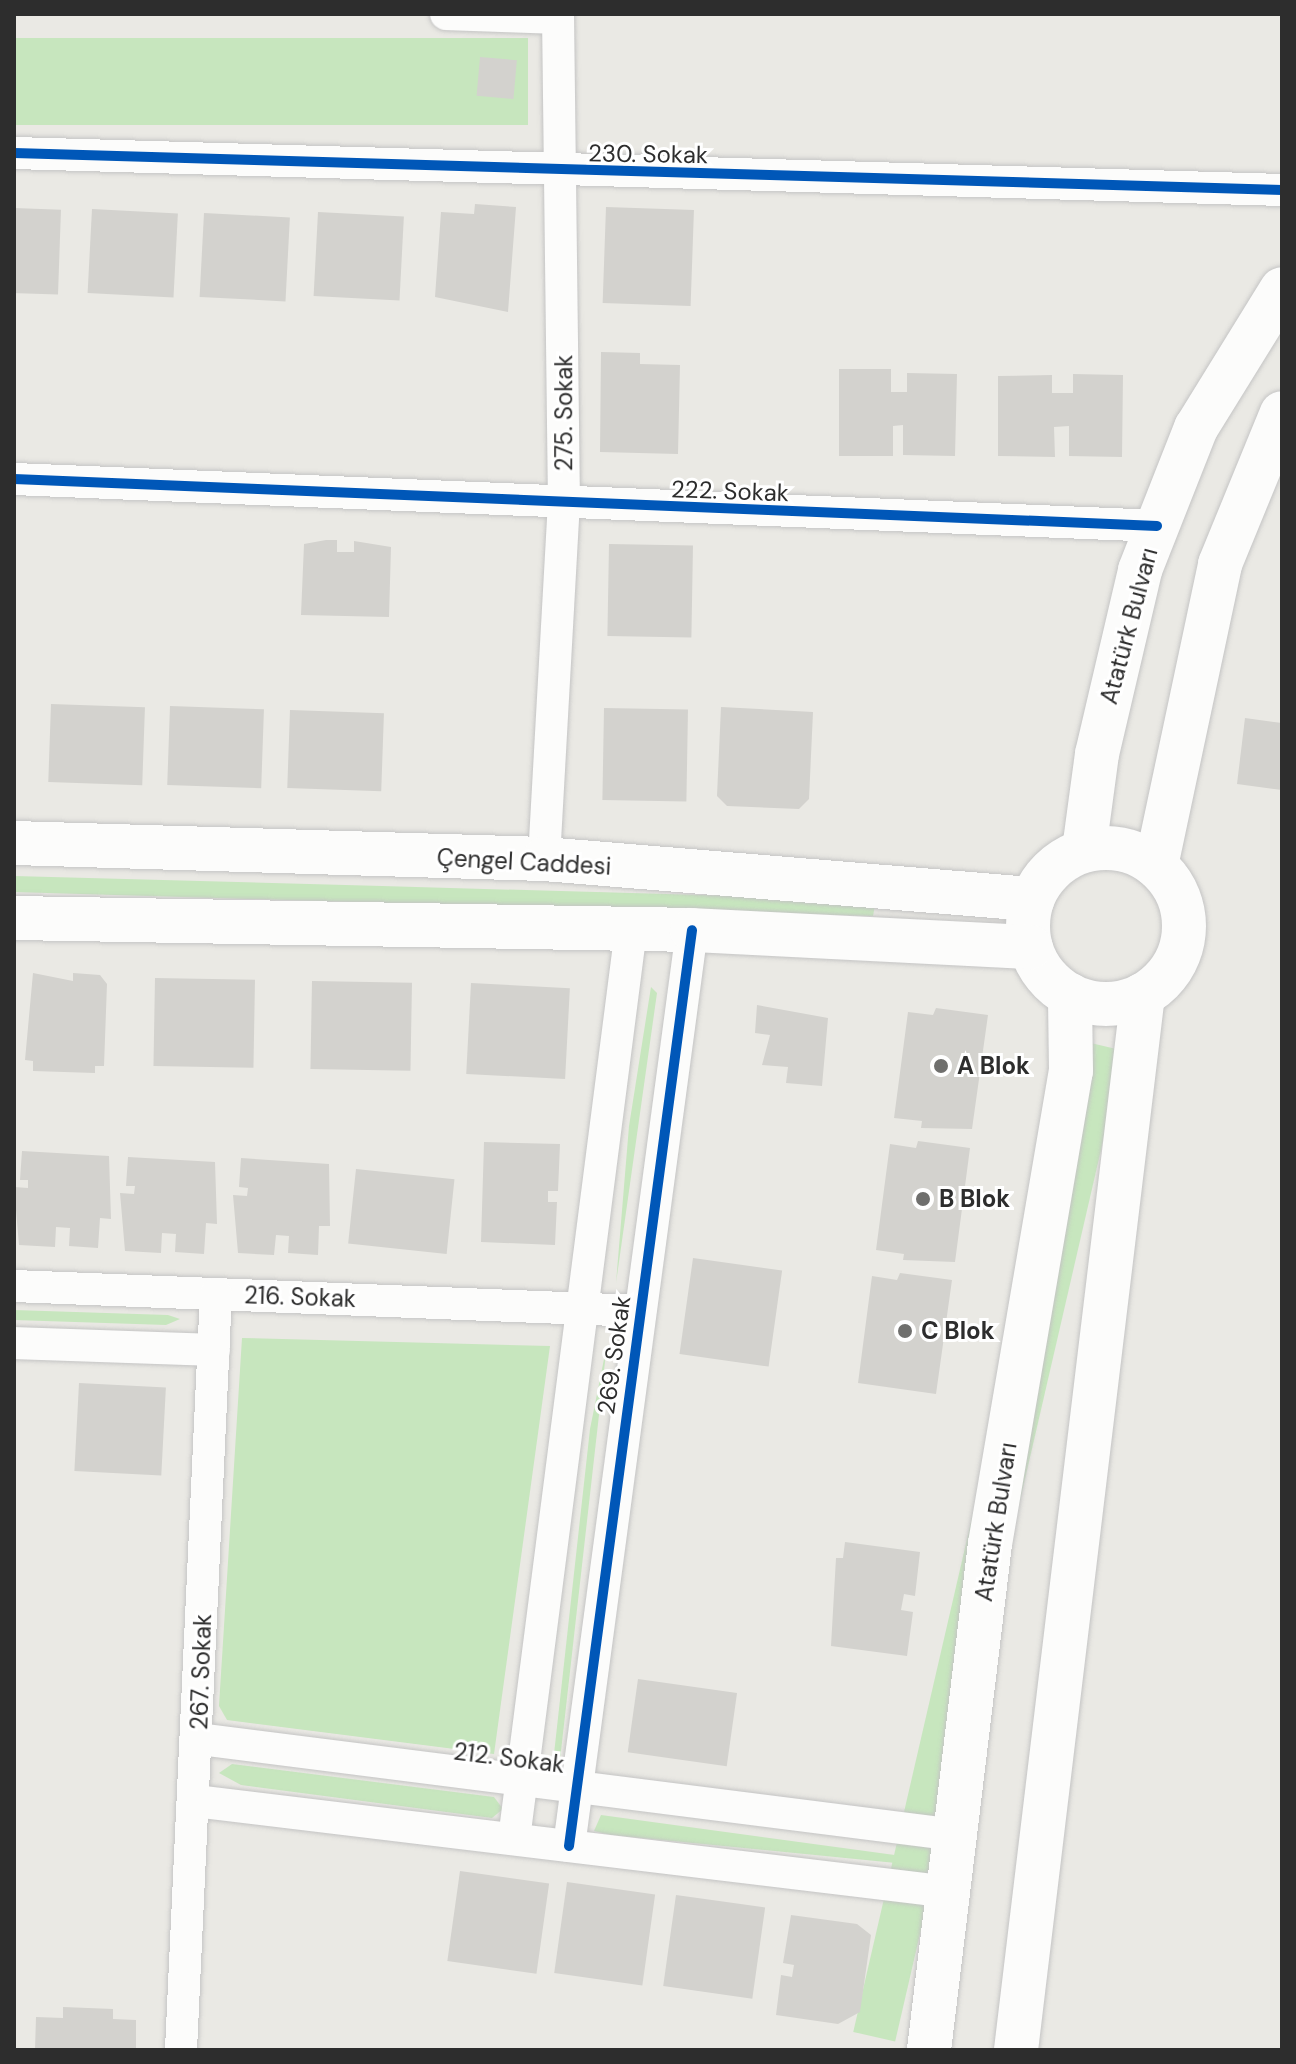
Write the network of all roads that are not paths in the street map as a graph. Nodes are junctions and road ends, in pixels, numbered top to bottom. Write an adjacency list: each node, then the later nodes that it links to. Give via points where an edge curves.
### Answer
1 (446, 14): 2 (street)
2 (558, 16): 4 (street, 275. Sokak)
3 (14, 153): 4 (street, 230. Sokak)
4 (564, 172): 5 (street, 230. Sokak); 9 (street, 275. Sokak)
5 (1282, 190)
6 (1282, 289): 10 (main road, Atatürk Bulvarı, via 1196,428)
7 (1282, 413): 14 (main road, via 1220,564)
8 (14, 479): 9 (street, 222. Sokak)
9 (564, 505): 10 (street, 222. Sokak); 13 (street, 275. Sokak)
10 (1157, 526): 12 (main road, Atatürk Bulvarı, via 1140,570 1097,754)
11 (14, 843): 13 (main road, Çengel Caddesi)
12 (1084, 850): 14 (main road, via 1133,852); 15 (main road, via 1053,869)
13 (544, 859): 15 (main road, Çengel Caddesi)
14 (1156, 866): 21 (main road, via 1184,912 1184,939 1175,965)
15 (1032, 899): 19 (main road)
16 (14, 918): 17 (main road)
17 (631, 929): 18 (main road); 24 (street, 269. Sokak)
18 (692, 930): 19 (main road); 25 (street, 269. Sokak)
19 (1031, 947): 20 (main road, via 1041,970)
20 (1070, 995): 21 (main road, via 1108,1005); 32 (main road, Atatürk Bulvarı, via 1071,1071 990,1544)
21 (1143, 995): 38 (main road)
22 (14, 1286): 23 (street, 216. Sokak)
23 (216, 1294): 24 (street, 216. Sokak); 27 (street, 267. Sokak)
24 (586, 1308): 25 (street, 216. Sokak); 29 (street, 269. Sokak)
25 (640, 1311): 30 (street, 269. Sokak)
26 (14, 1343): 27 (street)
27 (214, 1350): 28 (street, 267. Sokak)
28 (199, 1739): 29 (street, 212. Sokak); 31 (street, 267. Sokak)
29 (523, 1780): 30 (street, 212. Sokak); 33 (street, 269. Sokak)
30 (575, 1787): 32 (street, 212. Sokak); 34 (street, 269. Sokak)
31 (195, 1801): 33 (street); 36 (street, 267. Sokak)
32 (957, 1835): 35 (main road, Atatürk Bulvarı)
33 (514, 1839): 34 (street)
34 (569, 1846): 35 (street)
35 (949, 1892): 37 (main road, Atatürk Bulvarı)
36 (181, 2050)
37 (929, 2050)
38 (1016, 2050)

